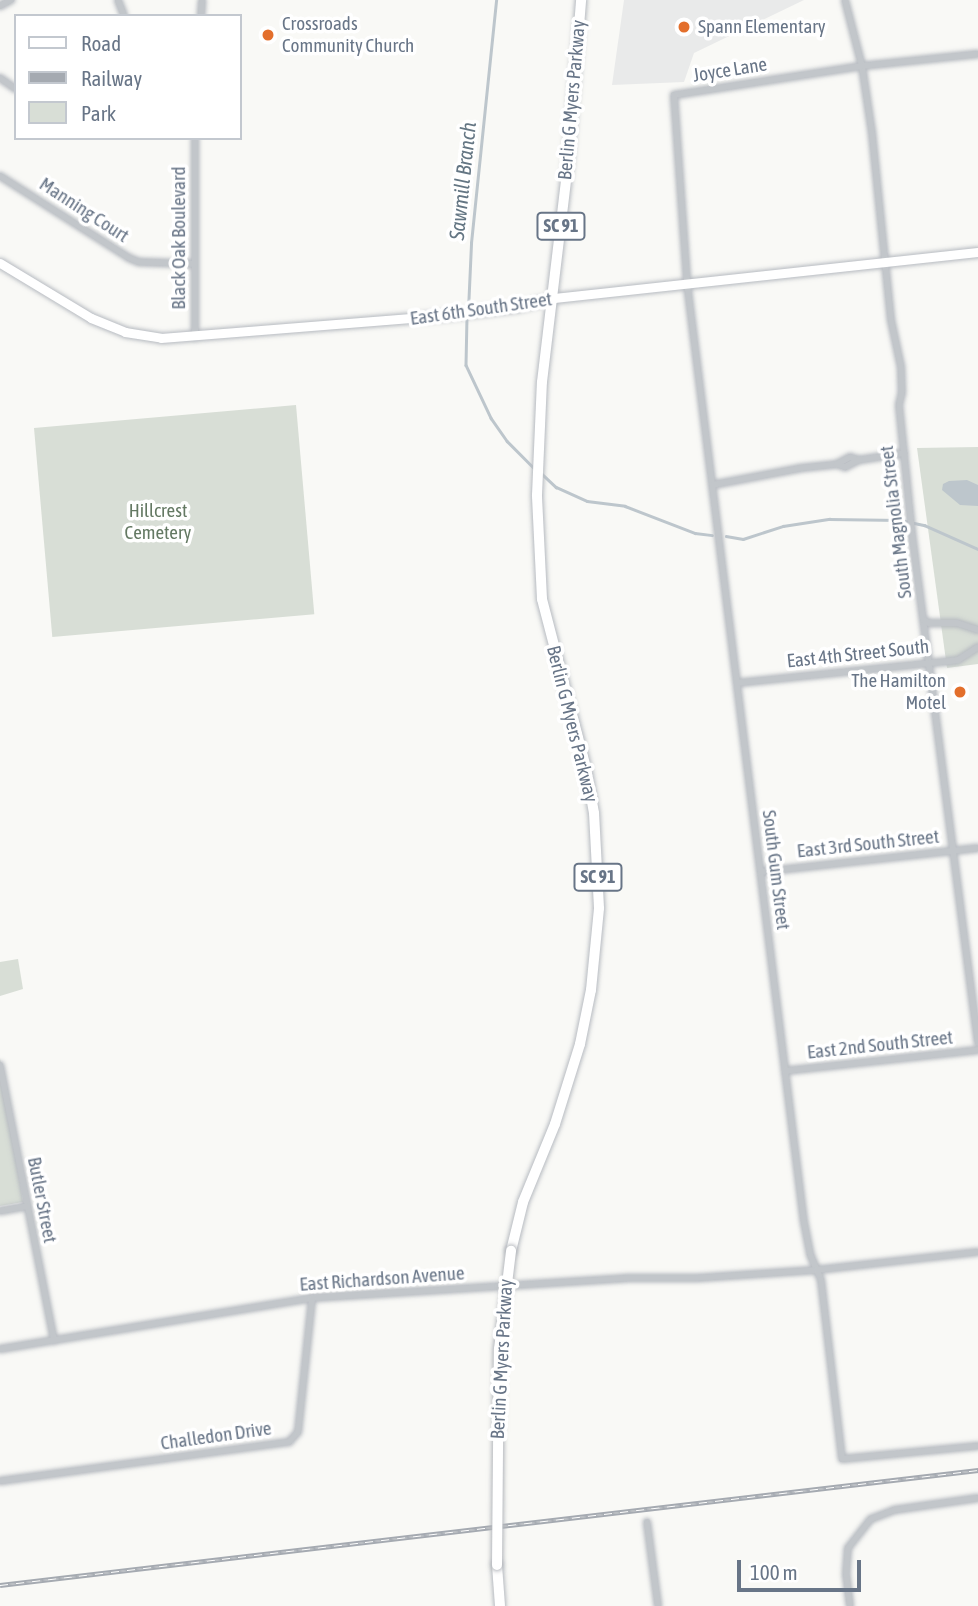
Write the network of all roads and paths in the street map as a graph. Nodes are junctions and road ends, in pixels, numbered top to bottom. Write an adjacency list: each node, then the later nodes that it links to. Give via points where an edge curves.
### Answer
1 (10, 0): 4 (street)
2 (580, 0): 14 (main road, Berlin G Myers Parkway / SC 91)
3 (845, 0): 6 (street, South Magnolia Street)
4 (0, 6)
5 (978, 54): 6 (street, Joyce Lane)
6 (862, 66): 12 (street, South Magnolia Street); 13 (street, Joyce Lane, via 674,95)
7 (195, 140): 11 (street, Black Oak Boulevard)
8 (0, 176): 11 (street, Manning Court, via 129,258)
9 (978, 252): 12 (street, East 6th South Street)
10 (0, 264): 15 (street, East 6th South Street, via 114,327 161,338)
11 (195, 264): 15 (street, Black Oak Boulevard)
12 (884, 265): 13 (street, East 6th South Street); 16 (street, South Magnolia Street, via 901,367 898,405)
13 (687, 283): 14 (street, East 6th South Street); 17 (street, South Gum Street)
14 (554, 298): 15 (street, East 6th South Street, via 485,311); 41 (main road, Berlin G Myers Parkway / SC 91, bridge, via 542,382 537,495 542,599 588,780 599,908 580,1044 555,1124 523,1202 511,1251 499,1349)
15 (195, 338)
16 (904, 453): 17 (street, via 859,460 852,466 837,464); 18 (street, South Magnolia Street)
17 (712, 485): 22 (street, South Gum Street)
18 (924, 620): 19 (street, East 4th Street South); 21 (street, South Magnolia Street)
19 (978, 630)
20 (978, 648): 21 (street, East 4th Street South, via 958,660)
21 (929, 661): 22 (street, East 4th Street South); 24 (street, South Magnolia Street)
22 (737, 683): 25 (street, South Gum Street)
23 (978, 848): 24 (street, East 3rd South Street)
24 (953, 850): 25 (street, East 3rd South Street); 26 (street, South Magnolia Street)
25 (761, 872): 29 (street, South Gum Street)
26 (978, 1043)
27 (978, 1050): 29 (street, East 2nd South Street)
28 (0, 1065): 30 (street, Butler Street)
29 (785, 1071): 33 (street, South Gum Street, via 804,1222)
30 (27, 1206): 31 (street); 35 (street, Butler Street)
31 (0, 1211)
32 (978, 1252): 33 (street, East Richardson Avenue)
33 (817, 1270): 34 (street, East Richardson Avenue); 37 (street, South Gum Street, via 842,1459)
34 (312, 1298): 35 (street, East Richardson Avenue); 38 (street, Challedon Drive, via 298,1432 289,1442)
35 (54, 1340): 36 (street, East Richardson Avenue)
36 (0, 1349)
37 (978, 1446)
38 (0, 1481)
39 (978, 1498): 43 (street, via 894,1510 871,1519 848,1548)
40 (647, 1522): 42 (street)
41 (500, 1606)
42 (659, 1606)
43 (850, 1606)

